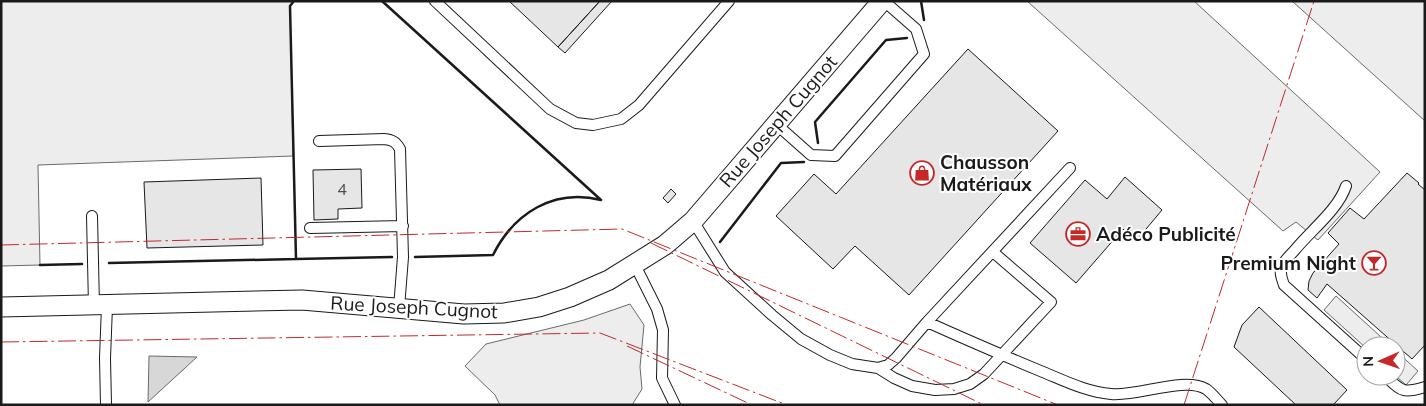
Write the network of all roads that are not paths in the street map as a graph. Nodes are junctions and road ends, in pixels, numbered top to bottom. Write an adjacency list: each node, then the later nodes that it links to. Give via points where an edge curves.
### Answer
1 (435, 1): 2 (lane, via 550,108 576,123 593,125 621,119 639,105)
2 (729, 1)
3 (883, 1): 4 (street, Rue Joseph Cugnot); 4 (lane, via 916,29 924,54 835,156 811,155)
4 (776, 124): 9 (street, Rue Joseph Cugnot)
5 (319, 141): 10 (lane, via 384,139 398,144)
6 (1070, 168): 12 (lane)
7 (1346, 186): 18 (lane, via 1331,210 1282,265 1280,275 1284,285)
8 (92, 216): 14 (lane)
9 (693, 221): 13 (street, Rue Joseph Cugnot); 20 (lane, via 726,272 801,339 852,364)
10 (402, 226): 11 (lane); 16 (lane)
11 (310, 228)
12 (993, 252): 17 (lane); 19 (lane, via 1051,302)
13 (635, 265): 16 (street, Rue Joseph Cugnot, via 601,284 539,307 504,313 464,314); 24 (lane, via 657,309 663,330 662,378)
14 (100, 306): 15 (street, Rue Joseph Cugnot); 16 (street, Rue Joseph Cugnot, via 302,300); 23 (lane)
15 (1, 307)
16 (399, 308)
17 (927, 322): 19 (lane); 20 (lane, via 896,358)
18 (1356, 350)
19 (1000, 355): 20 (lane, via 984,374 970,384 954,389 912,386); 25 (lane, via 1095,392 1113,395 1193,385 1205,389)
20 (878, 368)
21 (1396, 386): 22 (lane, via 1409,392)
22 (1425, 387)
23 (106, 405)
24 (674, 405)
25 (1222, 405)

